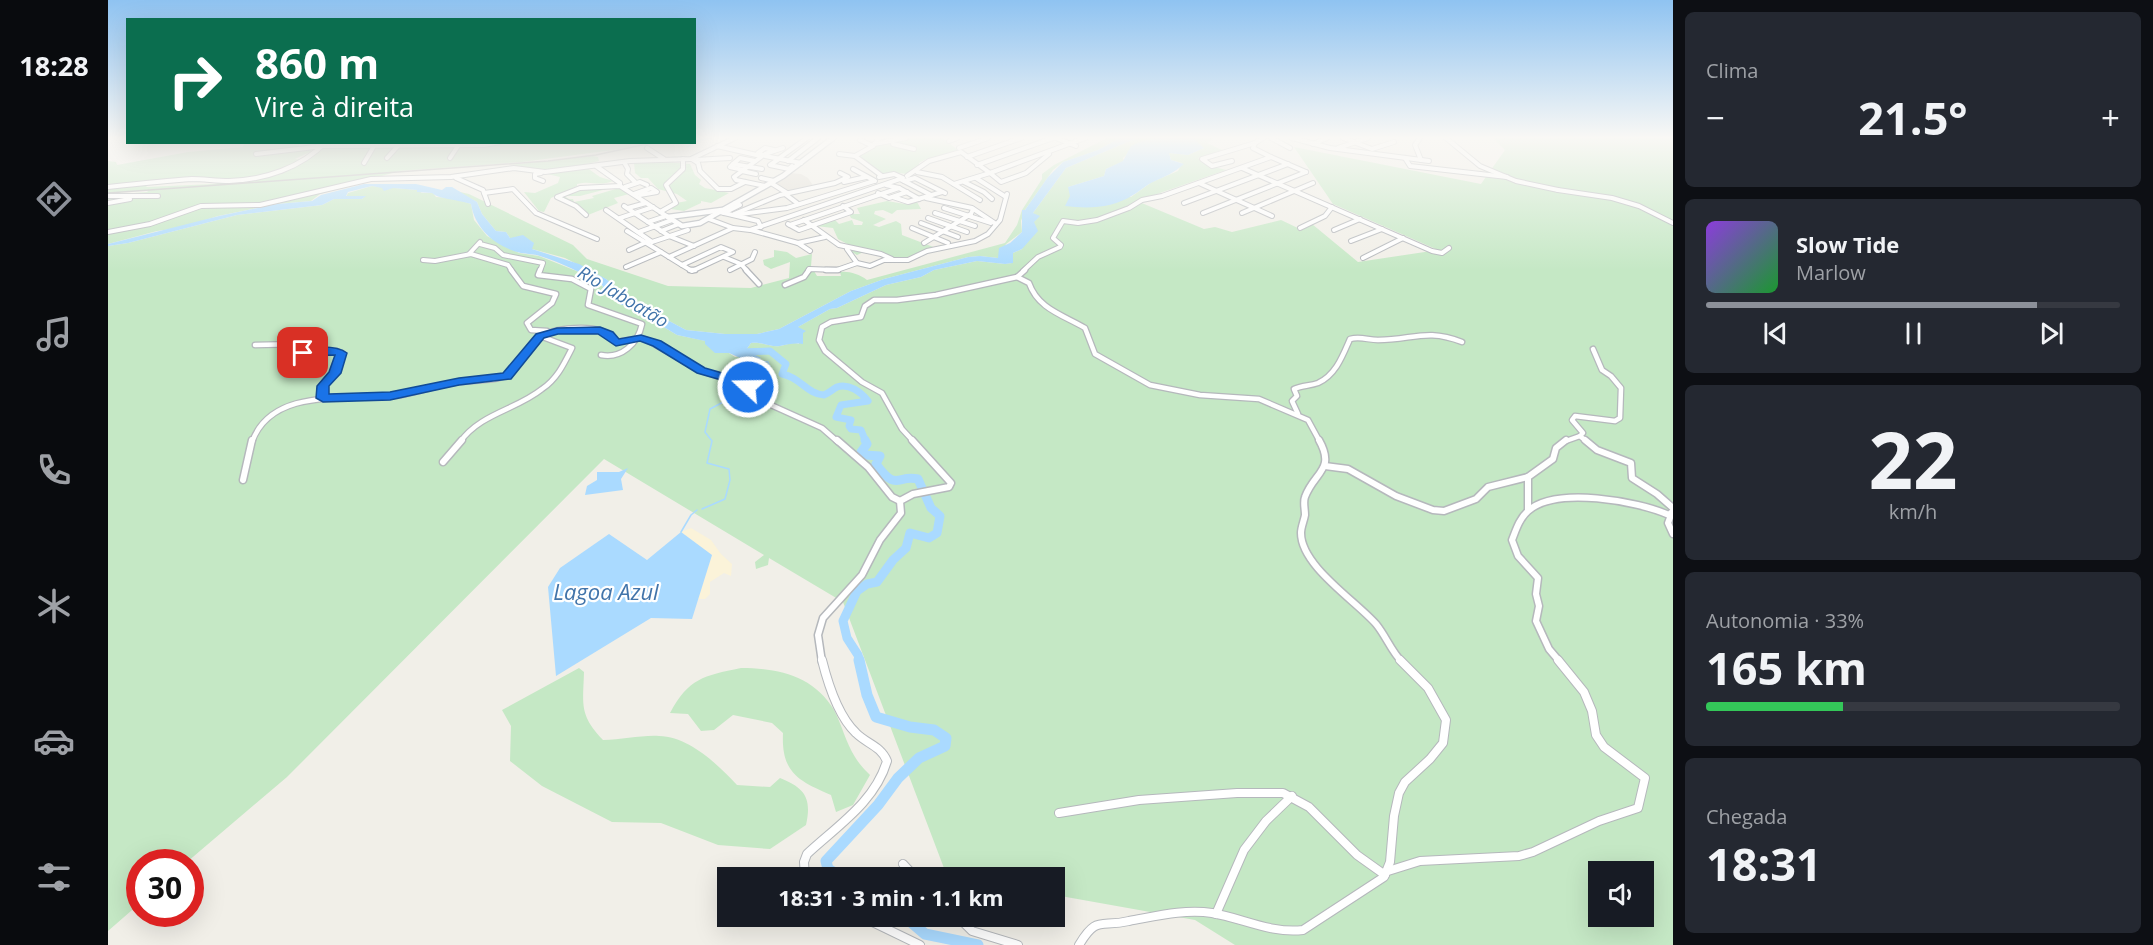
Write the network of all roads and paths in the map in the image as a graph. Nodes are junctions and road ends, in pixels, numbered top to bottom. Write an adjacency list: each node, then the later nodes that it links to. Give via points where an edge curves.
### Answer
1 (168, 182): 31 (street)
2 (358, 182): 119 (street, via 260,206 201,206 150,224)
3 (467, 182): 40 (street)
4 (618, 182): 32 (street)
5 (641, 182): 23 (street)
6 (642, 182): 28 (street)
7 (668, 182): 75 (street, via 676,203)
8 (711, 182): 9 (street, via 718,189 731,189)
9 (743, 182)
10 (753, 182): 30 (street)
11 (772, 182): 30 (main road); 41 (street)
12 (838, 182): 41 (street)
13 (867, 182): 45 (street)
14 (877, 182): 29 (street)
15 (892, 182): 29 (street)
16 (908, 182): 46 (street)
17 (923, 182): 46 (street, via 944,192)
18 (950, 182): 27 (street)
19 (964, 182): 27 (street); 57 (street)
20 (983, 182): 97 (street, via 1006,196)
21 (1242, 182): 36 (street)
22 (1527, 182): 35 (street)
23 (636, 183): 32 (street)
24 (1199, 183): 36 (street); 157 (street, via 1137,202 1097,220 1062,221 1053,238 1061,246 1044,254)
25 (1277, 183): 39 (street); 54 (street)
26 (1313, 183): 39 (street)
27 (954, 184): 56 (street)
28 (647, 185)
29 (883, 185): 33 (street); 34 (street)
30 (765, 186): 74 (main road)
31 (108, 187)
32 (623, 187): 42 (street); 81 (street, via 580,188 557,197)
33 (899, 188): 38 (street); 44 (street)
34 (871, 189): 37 (street); 44 (street)
35 (1558, 190): 101 (street, via 1612,198)
36 (1218, 191): 54 (street); 63 (street)
37 (861, 192): 52 (street); 58 (street)
38 (907, 192): 50 (street); 55 (street)
39 (1296, 192): 67 (street); 69 (street)
40 (484, 193): 64 (street); 128 (street, via 516,190 536,213)
41 (786, 193): 62 (street); 82 (street)
42 (635, 194): 42 (street, via 651,188 657,192 644,196); 51 (street)
43 (660, 194): 51 (street)
44 (880, 194): 50 (street); 52 (street)
45 (831, 195): 58 (street); 70 (street)
46 (932, 195): 53 (street)
47 (158, 196): 49 (street)
48 (109, 197): 49 (street)
49 (141, 197): 60 (street)
50 (892, 197): 55 (street, via 905,202)
51 (640, 198): 61 (street)
52 (869, 198): 59 (street); 65 (street)
53 (926, 198): 55 (street); 71 (street)
54 (1236, 199): 69 (street); 78 (street)
55 (919, 200)
56 (981, 200)
57 (992, 200)
58 (837, 201): 65 (street); 73 (street)
59 (876, 201)
60 (108, 203)
61 (646, 203): 66 (street); 76 (street, via 626,207)
62 (797, 203)
63 (1184, 203)
64 (488, 204)
65 (844, 206): 83 (street); 94 (street, via 850,212)
66 (653, 207): 75 (street); 76 (street)
67 (1332, 207): 91 (street); 111 (street, via 1325,216)
68 (944, 208): 84 (street)
69 (1255, 208): 79 (street); 85 (street)
70 (790, 209): 80 (street); 82 (street, via 757,216)
71 (973, 209): 84 (street); 97 (street)
72 (606, 210): 86 (street)
73 (809, 210): 80 (street); 83 (street)
74 (723, 211): 82 (street); 87 (main road); 90 (main road)
75 (660, 212): 87 (street)
76 (634, 213): 86 (street); 98 (street)
77 (935, 213): 96 (street)
78 (1203, 213)
79 (1242, 213)
80 (796, 214): 92 (street); 93 (street)
81 (586, 215)
82 (733, 215): 88 (street); 99 (street)
83 (817, 215): 93 (street); 94 (street)
84 (968, 216): 96 (street); 97 (street)
85 (1272, 216)
86 (620, 218): 120 (street)
87 (669, 218): 98 (street); 102 (main road); 108 (street)
88 (742, 218): 95 (street); 109 (street)
89 (928, 218): 106 (street)
90 (709, 219): 99 (street); 102 (main road, via 694,226)
91 (1360, 219): 112 (street); 115 (street)
92 (782, 220): 103 (street); 104 (street)
93 (804, 220): 103 (street); 105 (street)
94 (825, 220): 105 (street)
95 (751, 221): 104 (street); 109 (street)
96 (960, 221): 106 (street); 107 (street)
97 (994, 221): 149 (street, via 988,234 975,241 927,251 912,259)
98 (648, 222): 108 (street)
99 (720, 223): 109 (street)
100 (921, 223): 118 (street)
101 (1673, 223)
102 (679, 224): 117 (street)
103 (790, 225): 105 (street, via 798,230)
104 (761, 226): 114 (street)
105 (813, 226): 124 (street)
106 (951, 226): 118 (street); 121 (street)
107 (975, 226)
108 (654, 227): 117 (street); 120 (street)
109 (733, 228): 114 (street); 131 (street)
110 (912, 228): 125 (street)
111 (1300, 228)
112 (1382, 229): 127 (street); 130 (street)
113 (688, 230): 123 (street)
114 (750, 230): 132 (street)
115 (1334, 230)
116 (627, 231): 129 (street)
117 (661, 231): 122 (street); 123 (street)
118 (943, 231): 125 (street); 126 (street)
119 (108, 232)
120 (639, 232): 122 (street)
121 (967, 232)
122 (645, 236): 129 (street)
123 (669, 237): 129 (street); 135 (street)
124 (825, 237): 132 (street); 137 (street)
125 (934, 237): 133 (street); 134 (street)
126 (958, 237)
127 (1403, 238): 136 (street, via 1437,252); 147 (street)
128 (597, 239)
129 (649, 242): 138 (street); 141 (street)
130 (1351, 242)
131 (700, 243): 135 (street); 139 (street)
132 (798, 243): 140 (street)
133 (924, 243)
134 (948, 243)
135 (692, 247): 144 (street); 145 (street)
136 (1449, 248)
137 (847, 249): 149 (street, via 881,254); 150 (street)
138 (629, 250)
139 (713, 251): 144 (street); 146 (street); 146 (street, via 721,247 733,252)
140 (810, 251)
141 (661, 252): 145 (street); 154 (street)
142 (755, 252): 152 (street, via 752,259)
143 (469, 254): 148 (street); 160 (street, via 508,265 526,288 554,292 555,299 531,317 528,325 536,331); 162 (street, via 480,243 503,255 543,263 538,275 572,279 587,286 592,294 588,305 642,324)
144 (703, 255): 151 (street)
145 (669, 257): 151 (street)
146 (724, 257): 151 (street, via 694,271); 152 (street)
147 (1363, 258)
148 (423, 260)
149 (893, 260): 153 (street)
150 (857, 263): 153 (street); 155 (street)
151 (682, 265)
152 (741, 265): 156 (street); 158 (street)
153 (866, 266): 155 (street)
154 (626, 267)
155 (850, 267): 159 (street, via 832,271 809,269 804,277)
156 (730, 270)
157 (1017, 277): 168 (street, via 1029,283 1031,293 1042,305 1085,328 1095,354 1150,385 1200,395 1258,399); 174 (street, via 936,295 874,300 865,306 861,317 822,327 819,340 825,351 862,382 882,393 902,429 951,483 949,488 928,490)
158 (759, 284)
159 (785, 285)
160 (557, 331): 161 (street); 162 (street, via 600,330 616,342)
161 (540, 336): 167 (street, via 506,377 459,381 399,395); 170 (street, via 572,348 558,377 535,395 471,429 453,455)
162 (634, 339): 166 (street, via 614,357); 174 (street, via 657,344 701,371 739,381 771,405 813,423 837,438)
163 (1462, 342): 168 (street, via 1445,334 1425,332 1374,340 1353,337 1340,365 1324,379 1294,388 1297,396 1292,401)
164 (255, 345): 167 (street, via 296,344 303,345 306,354 342,353 335,373 323,386)
165 (1593, 349): 169 (street, via 1602,370 1621,388 1620,418 1615,421 1575,416 1572,420 1582,430)
166 (601, 356)
167 (323, 398): 173 (street, via 295,405 265,421 248,450)
168 (1298, 414): 171 (street, via 1308,420 1327,454)
169 (1580, 436): 172 (street, via 1559,443 1553,459); 176 (street, via 1597,450 1631,463 1632,478 1656,494)
170 (443, 462)
171 (1325, 466): 172 (street, via 1348,469 1395,496 1444,511 1476,499 1488,487); 183 (street, via 1304,498 1301,534 1305,549 1320,570 1377,625 1394,654 1420,678 1447,725 1438,749 1399,793)
172 (1528, 477): 175 (street)
173 (243, 480)
174 (900, 501): 181 (street, via 901,513 885,531 862,574 820,624 821,661 849,725 857,735 880,748 887,761 885,772 856,812 807,855)
175 (1528, 510): 176 (street, via 1542,503 1579,496); 183 (street, via 1512,540 1518,556 1538,578 1536,621 1553,656 1584,692 1596,735 1604,747 1645,778 1639,804 1632,811 1519,856 1420,861)
176 (1672, 512): 177 (street, via 1668,523)
177 (1673, 534)
178 (1292, 796): 179 (street, via 1275,792 1139,800); 183 (street, via 1323,819 1357,855); 184 (street, via 1266,821 1245,850)
179 (1059, 813)
180 (903, 864): 182 (street)
181 (804, 867)
182 (906, 867)
183 (1387, 873): 184 (street, via 1300,932)
184 (1216, 914): 189 (street, via 1163,913 1100,924 1089,928)
185 (883, 927): 187 (street)
186 (968, 927): 188 (street)
187 (920, 945)
188 (1018, 945)
189 (1079, 945)

